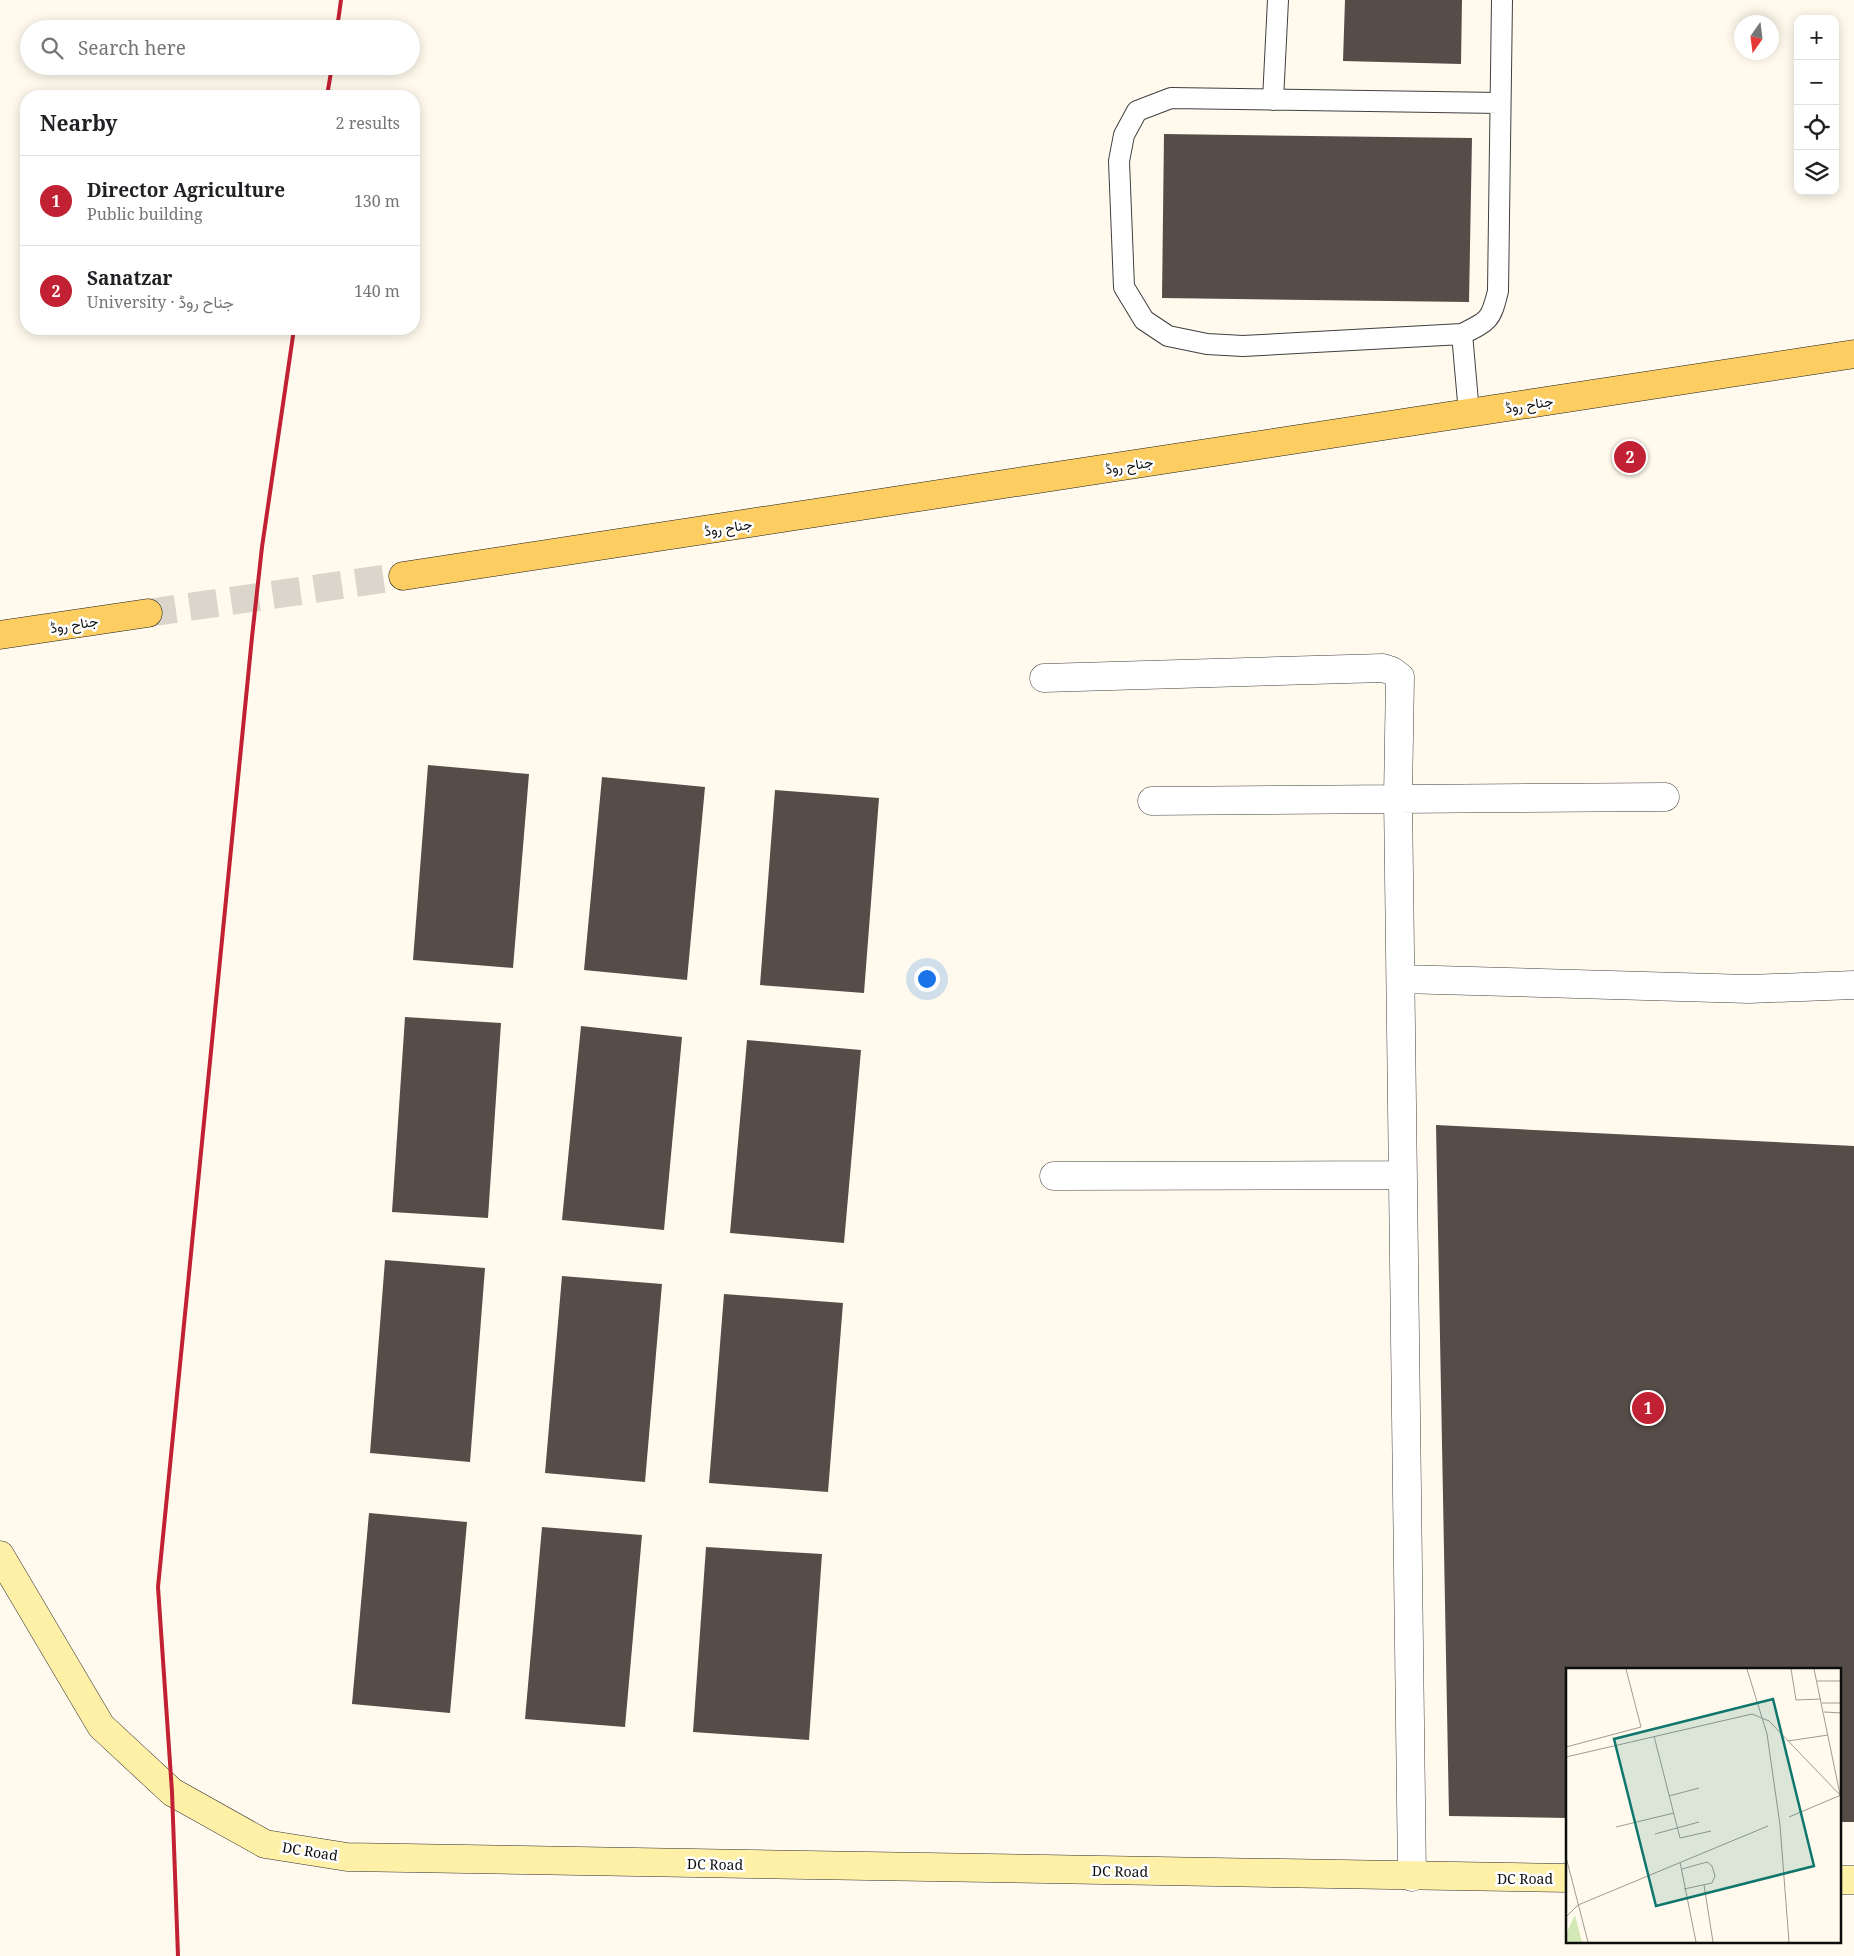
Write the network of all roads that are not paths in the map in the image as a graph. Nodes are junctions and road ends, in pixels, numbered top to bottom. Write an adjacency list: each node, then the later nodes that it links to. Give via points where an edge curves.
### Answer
1 (1278, 0): 3 (lane)
2 (1502, 0): 4 (lane)
3 (1273, 100): 4 (lane); 5 (lane, via 1171,98 1137,111 1124,135 1119,161 1124,287 1144,320 1168,336 1207,344 1243,346)
4 (1500, 103): 5 (lane, via 1498,291 1493,310 1485,323)
5 (1462, 334): 7 (lane)
6 (1854, 354): 7 (main road, جناح روڈ)
7 (1469, 413): 8 (main road, جناح روڈ)
8 (403, 576)
9 (148, 613): 10 (main road, جناح روڈ)
10 (0, 635)
11 (1044, 678): 12 (street, via 1383,668 1392,671 1400,677)
12 (1398, 797): 13 (street); 14 (street); 15 (street)
13 (1665, 797)
14 (1152, 801)
15 (1401, 979): 16 (street, via 1749,989); 17 (street)
16 (1854, 985)
17 (1403, 1175): 18 (street); 20 (street)
18 (1054, 1176)
19 (0, 1555): 20 (main road, DC Road, via 101,1726 172,1792 264,1844 347,1857)
20 (1412, 1877): 21 (main road, DC Road)
21 (1566, 1878)

